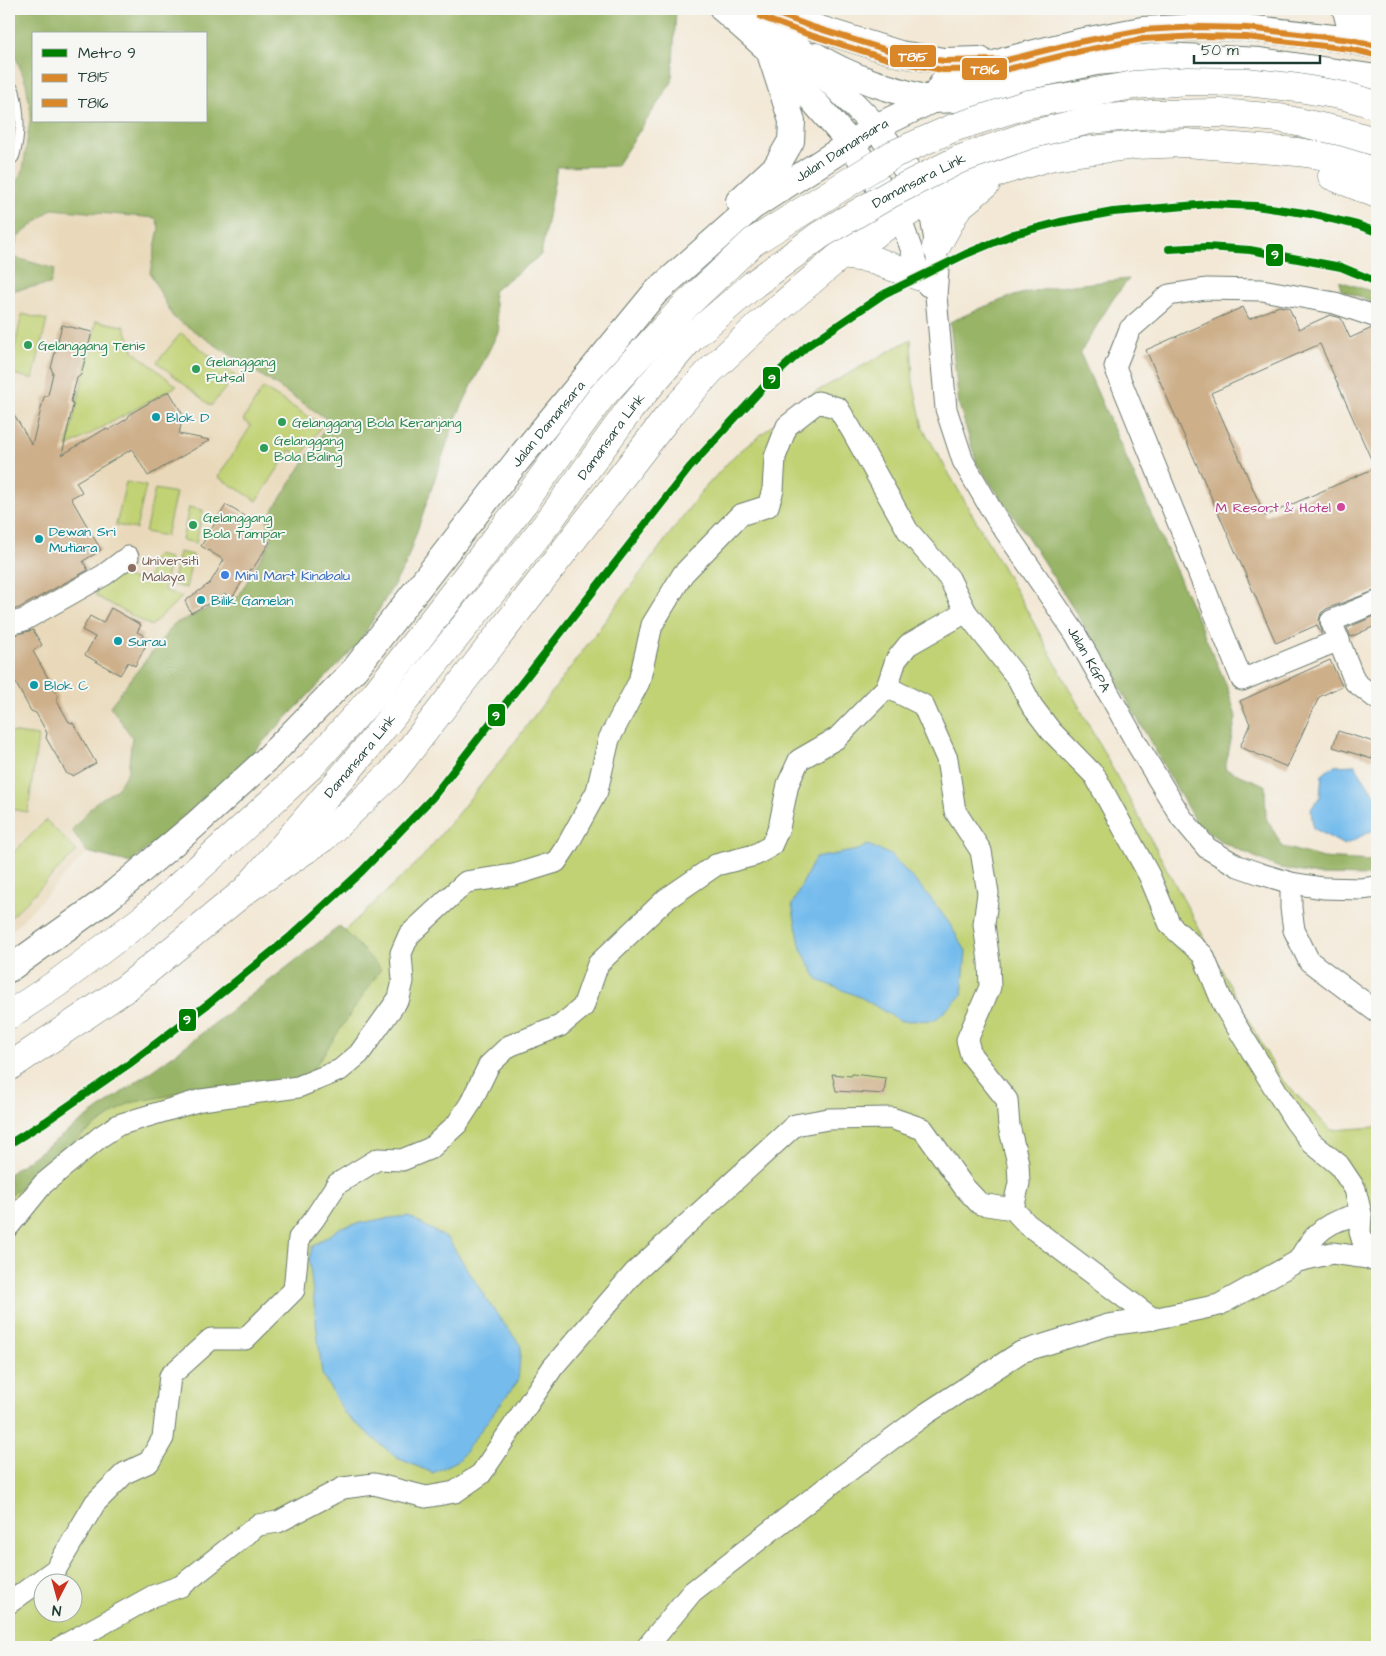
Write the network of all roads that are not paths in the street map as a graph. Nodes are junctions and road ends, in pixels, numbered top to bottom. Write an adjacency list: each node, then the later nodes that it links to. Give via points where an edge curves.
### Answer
1 (723, 9): 7 (main road)
2 (754, 9): 7 (main road)
3 (764, 9): 8 (main road, via 900,54 944,61)
4 (1343, 9): 6 (street)
5 (1361, 9): 6 (street)
6 (1366, 43): 8 (main road, via 1247,28 1200,27 1142,30)
7 (780, 45): 11 (main road, via 894,91); 13 (main road); 15 (main road); 27 (main road, via 792,121 791,141 776,167 651,281)
8 (1007, 60): 11 (main road, via 945,80)
9 (1377, 78): 11 (main road, Jalan Damansara, via 1260,61 1165,56 1096,62 1021,78 960,99)
10 (9, 92): 17 (street, via 13,112 13,141)
11 (932, 100): 13 (main road, Jalan Damansara)
12 (1377, 105): 40 (highway, Damansara Link, bridge, via 1299,88 1247,82 1188,81 1134,85 1028,104 953,128 894,154 753,242 682,309 600,397 525,501 376,693 313,764 144,918)
13 (876, 127): 15 (main road, Jalan Damansara); 21 (main road)
14 (1377, 142): 37 (highway, Damansara Link, bridge, via 1279,118 1220,113 1152,114 1090,120 1029,135 958,160 892,193 820,235 754,284 691,338 630,410 549,521 366,750)
15 (851, 144): 22 (main road); 27 (main road, Jalan Damansara, via 752,207 697,254 655,294)
16 (1255, 148): 18 (highway, via 1186,143 1136,144 1049,157); 19 (highway, via 1326,156); 20 (highway)
17 (9, 154)
18 (1006, 170): 21 (highway); 23 (highway, via 958,206)
19 (1377, 173)
20 (1377, 194)
21 (928, 200): 22 (highway); 23 (street, Jalan KGPA)
22 (900, 217): 24 (highway); 25 (street, Jalan KGPA)
23 (936, 247): 25 (street, Jalan KGPA, via 938,269)
24 (842, 255): 25 (highway, via 867,258); 37 (highway, via 757,327 667,418 392,773 323,838)
25 (929, 287): 35 (street, Jalan KGPA, via 946,409 963,461 995,516 1075,633 1137,744 1193,833 1206,848 1238,866)
26 (1377, 317): 32 (street, via 1335,303 1262,290 1206,289 1169,295 1130,329 1115,367 1242,680)
27 (517, 461): 38 (main road, Jalan Damansara, via 355,669 265,761 107,899)
28 (128, 557): 31 (street, via 24,620)
29 (1377, 602): 32 (street, via 1331,621)
30 (966, 612): 33 (street, via 908,645 896,660); 43 (street, via 1018,678 1032,706 1095,776 1148,875 1170,925 1203,955 1224,1006 1295,1122 1350,1181); 44 (street, via 949,578 908,531 838,408 818,402 787,426 775,457 773,490 768,506 740,515 683,574 652,624 639,682 608,739 597,791 556,862 514,875 466,882 408,935 401,953 404,981 399,998 359,1054 340,1070 298,1087 201,1100 118,1125 43,1184)
31 (9, 624)
32 (1339, 640): 34 (street, via 1355,682)
33 (887, 688): 42 (street, via 923,705 947,759 955,811 980,851 988,893 984,924 990,987 967,1040 971,1055 1007,1100 1018,1164 1019,1183); 48 (street, via 837,738 799,760 788,784 779,828 771,846 755,855 716,865 665,900 598,964 583,1007 560,1026 509,1046 489,1064 457,1124 431,1148 402,1160 378,1159 336,1184 299,1238 294,1290 245,1339 210,1340 170,1376 162,1438 149,1462 125,1473 96,1503 56,1569)
34 (1377, 698)
35 (1291, 883): 36 (street, Jalan KGPA, via 1323,888); 39 (street, via 1294,930 1309,961)
36 (1377, 887)
37 (246, 890): 41 (highway, Damansara Link, via 126,988)
38 (9, 969)
39 (1377, 1012)
40 (9, 1015)
41 (9, 1068)
42 (1013, 1209): 47 (street, via 1027,1224); 50 (street, via 980,1204 923,1129 890,1118 828,1119 795,1125 634,1273 554,1367 482,1474 455,1492 426,1497 374,1484 343,1488 278,1522 258,1525 181,1586 153,1596)
43 (1361, 1214): 45 (street, via 1360,1232); 46 (street, via 1324,1227)
44 (9, 1226)
45 (1372, 1260): 46 (street, via 1332,1252)
46 (1298, 1261): 47 (street, via 1219,1305)
47 (1153, 1319): 49 (street, via 1108,1325 1021,1352 924,1415 692,1592)
48 (9, 1603)
49 (646, 1646)
50 (61, 1647)

